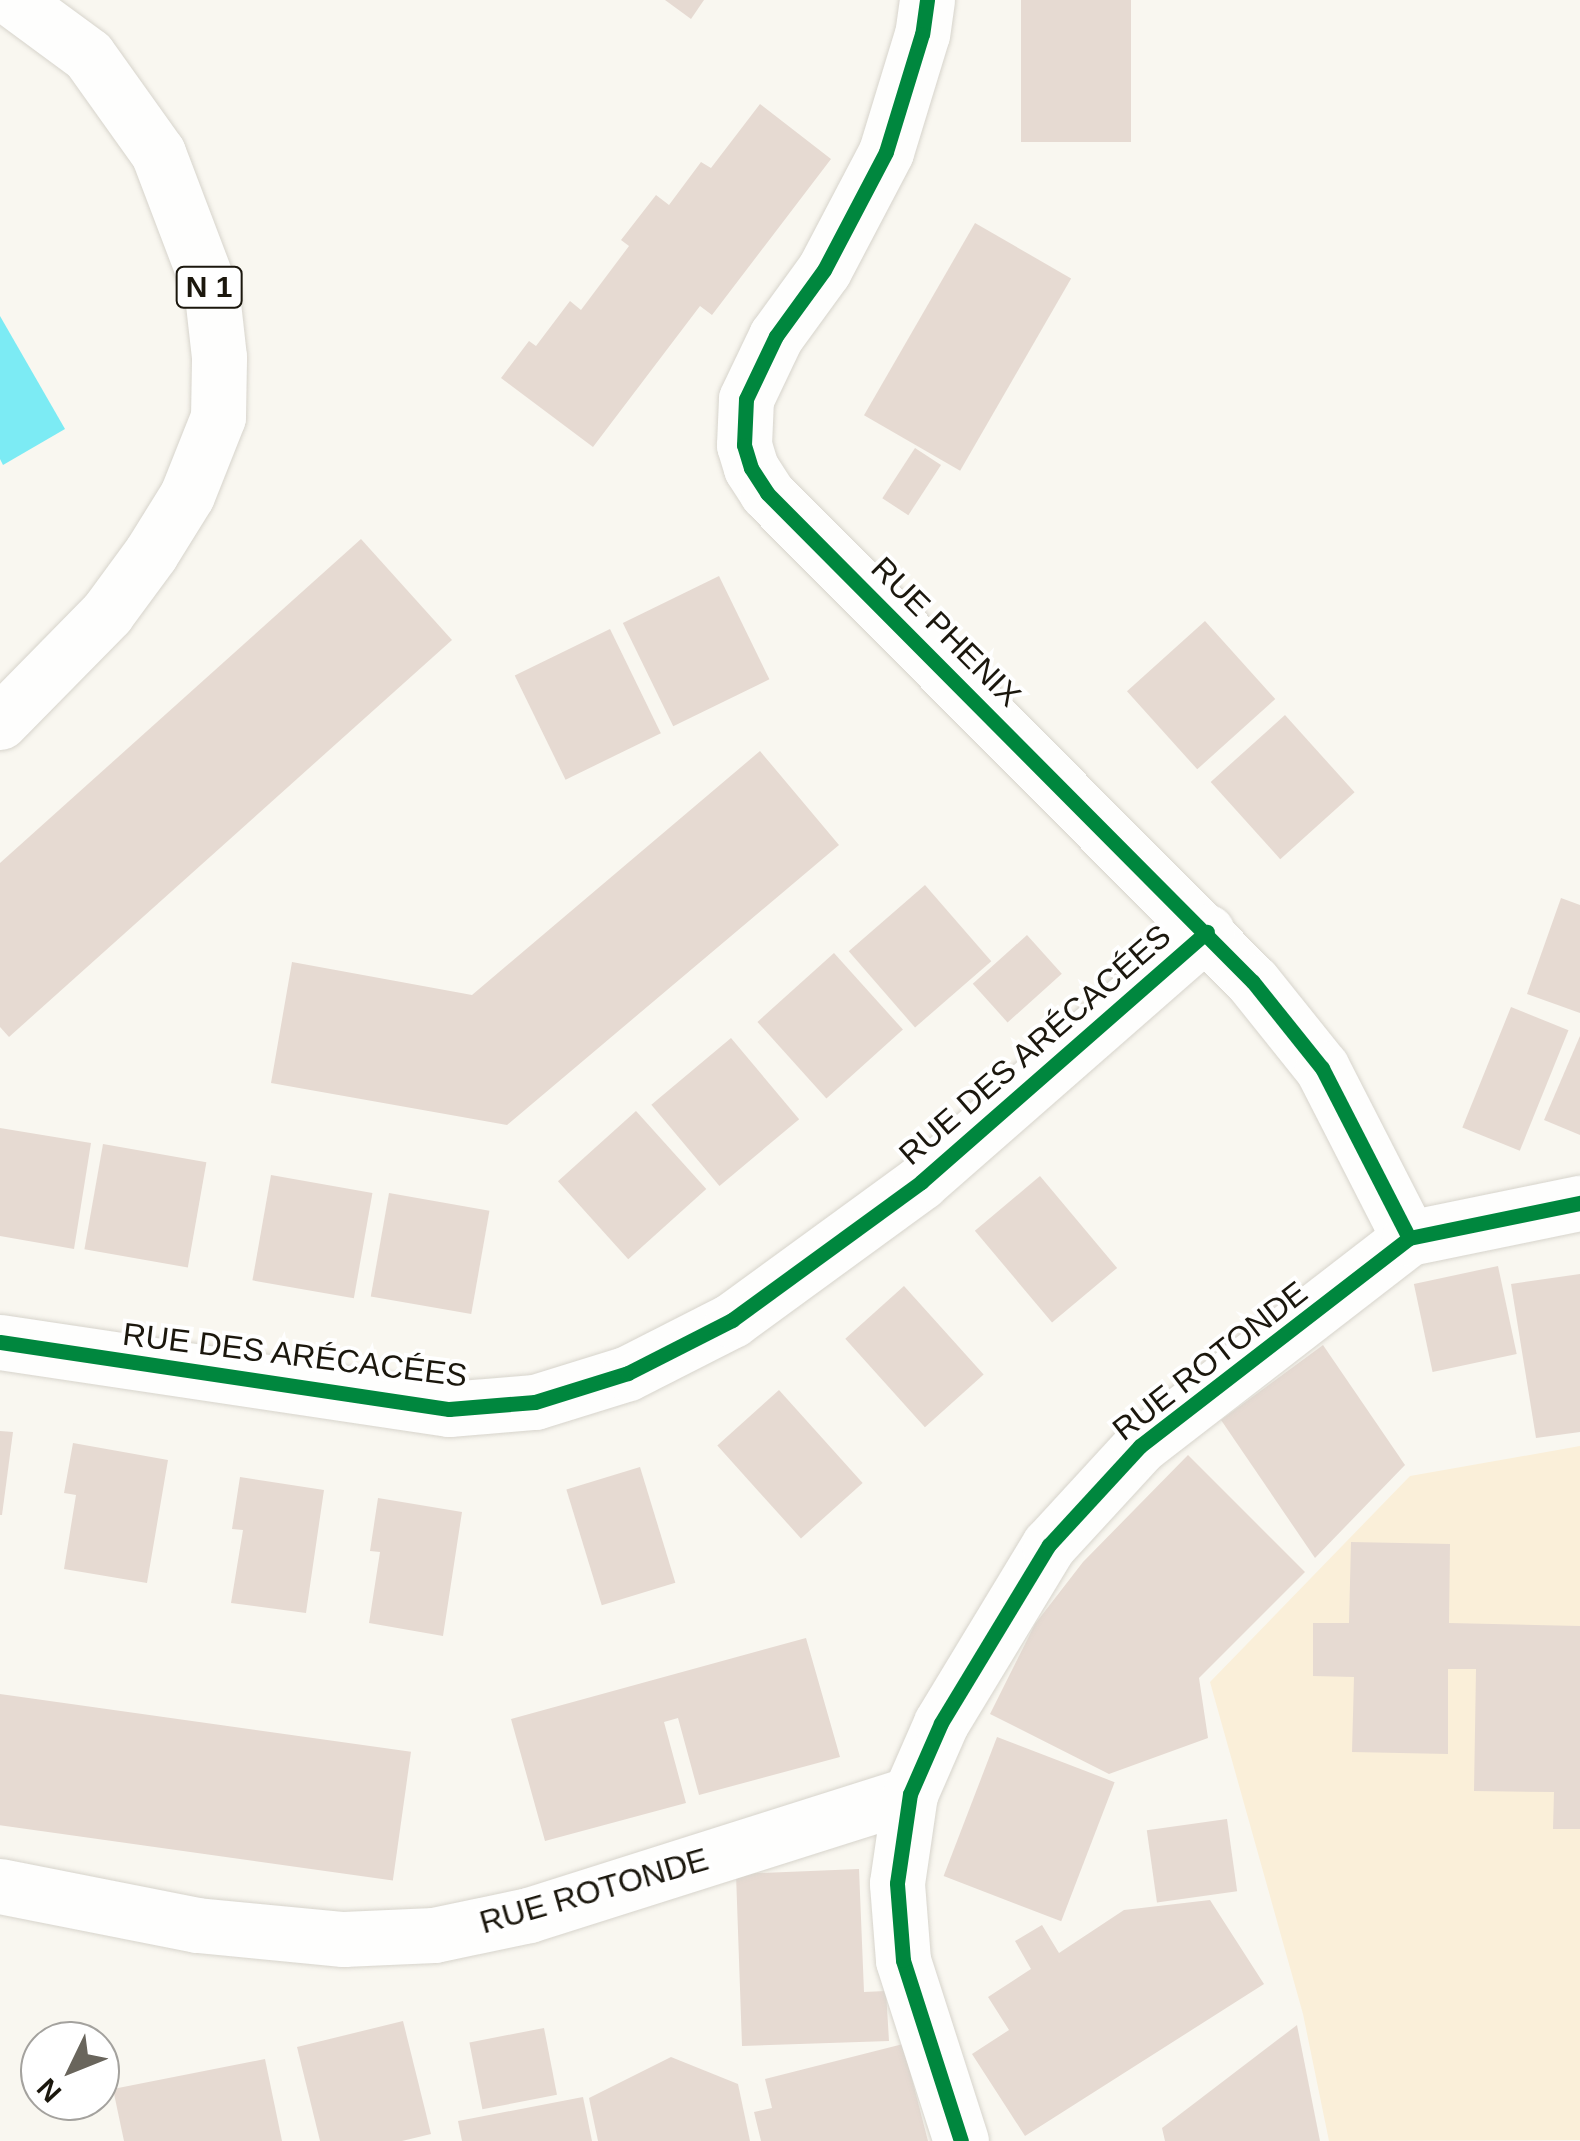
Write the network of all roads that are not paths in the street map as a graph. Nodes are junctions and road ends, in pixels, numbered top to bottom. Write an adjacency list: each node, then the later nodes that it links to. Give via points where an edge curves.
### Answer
1 (12, 0): 3 (street, N 1, via 88,55 158,153 212,295 218,417 187,495)
2 (927, 0): 6 (street, RUE PHENIX, via 886,152 824,270 757,372 746,399 744,445 767,493)
3 (106, 613): 4 (street, N 1); 5 (street, N 1)
4 (0, 685)
5 (0, 722)
6 (1207, 932): 8 (street, RUE PHENIX, via 1322,1068); 9 (street, RUE DES ARÉCACÉES, via 921,1182 732,1320 628,1373 535,1402 449,1409)
7 (1580, 1203): 8 (street, RUE ROTONDE)
8 (1409, 1238): 10 (street, RUE ROTONDE, via 1140,1446 1048,1546 940,1723)
9 (0, 1342)
10 (910, 1794): 11 (street, RUE ROTONDE, via 529,1915 434,1934 344,1939 197,1925); 12 (street, via 897,1883 903,1960)
11 (0, 1886)
12 (961, 2141)

